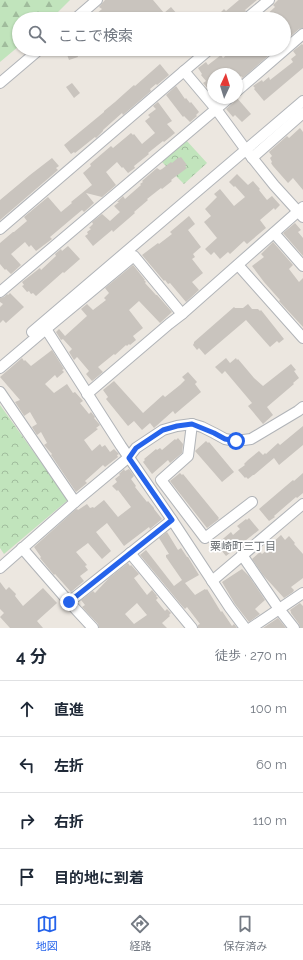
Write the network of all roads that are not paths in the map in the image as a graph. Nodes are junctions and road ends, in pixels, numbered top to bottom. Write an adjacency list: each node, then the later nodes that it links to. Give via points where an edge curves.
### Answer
1 (98, 0): 3 (street)
2 (269, 0): 4 (street)
3 (83, 12)
4 (254, 12)
5 (303, 34): 6 (street)
6 (291, 44)
7 (32, 56): 11 (street)
8 (201, 56): 10 (street)
9 (278, 56): 12 (street)
10 (184, 70): 15 (street); 19 (street)
11 (0, 83)
12 (243, 86)
13 (303, 101): 17 (street)
14 (222, 104): 15 (street)
15 (216, 109): 17 (street); 23 (street)
16 (303, 113): 17 (street)
17 (249, 154): 18 (street, via 274,185); 27 (street)
18 (301, 212): 20 (street)
19 (0, 229)
20 (274, 233): 21 (street); 22 (street)
21 (238, 265): 24 (street); 26 (street)
22 (303, 266)
23 (0, 292)
24 (182, 314): 25 (street, via 134,256); 30 (street)
25 (46, 329): 28 (street); 30 (street)
26 (303, 338)
27 (0, 359)
28 (0, 368)
29 (0, 392): 34 (street)
30 (87, 394): 33 (street)
31 (303, 407): 32 (street, via 251,439 225,439)
32 (192, 424): 33 (street, via 163,430 136,448); 35 (street, via 188,456 161,480 204,538)
33 (129, 458): 34 (street); 37 (street)
34 (75, 502): 38 (street)
35 (252, 502)
36 (303, 504): 40 (street)
37 (172, 520): 39 (street); 42 (street)
38 (22, 548): 41 (street); 44 (street)
39 (130, 553): 44 (street); 47 (street)
40 (242, 555): 42 (street); 45 (street)
41 (0, 568)
42 (212, 581): 48 (street)
43 (303, 593): 45 (street)
44 (69, 602): 46 (street)
45 (279, 608): 49 (street); 50 (street)
46 (93, 628)
47 (192, 628)
48 (244, 628)
49 (251, 628)
50 (294, 628)

